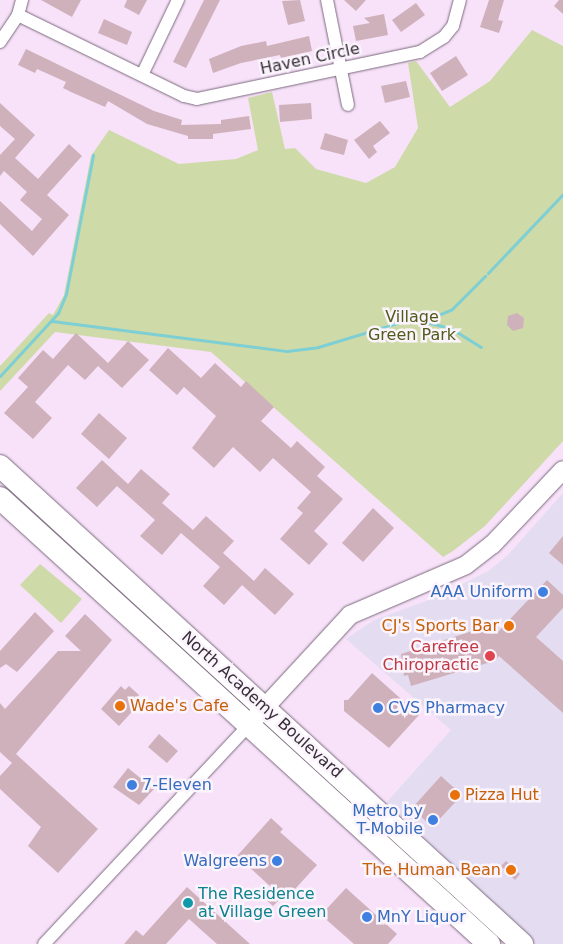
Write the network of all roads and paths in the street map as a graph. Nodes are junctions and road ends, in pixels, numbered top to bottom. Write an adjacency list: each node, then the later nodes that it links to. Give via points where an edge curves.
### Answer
1 (22, 0): 5 (street)
2 (178, 0): 8 (street)
3 (327, 0): 7 (street)
4 (460, 0): 7 (street, Haven Circle, via 453,26 434,46)
5 (18, 15): 6 (street); 8 (street, Haven Circle)
6 (0, 42)
7 (341, 69): 8 (street, Haven Circle, via 197,99); 9 (street)
8 (142, 75)
9 (348, 106)
10 (0, 466): 13 (highway, North Academy Boulevard)
11 (563, 470): 13 (main road, via 492,546 466,565 350,615)
12 (0, 498): 14 (highway, North Academy Boulevard)
13 (265, 707): 14 (main road); 17 (highway, North Academy Boulevard)
14 (249, 725): 15 (street); 16 (highway, North Academy Boulevard)
15 (44, 944)
16 (489, 944)
17 (522, 944)

